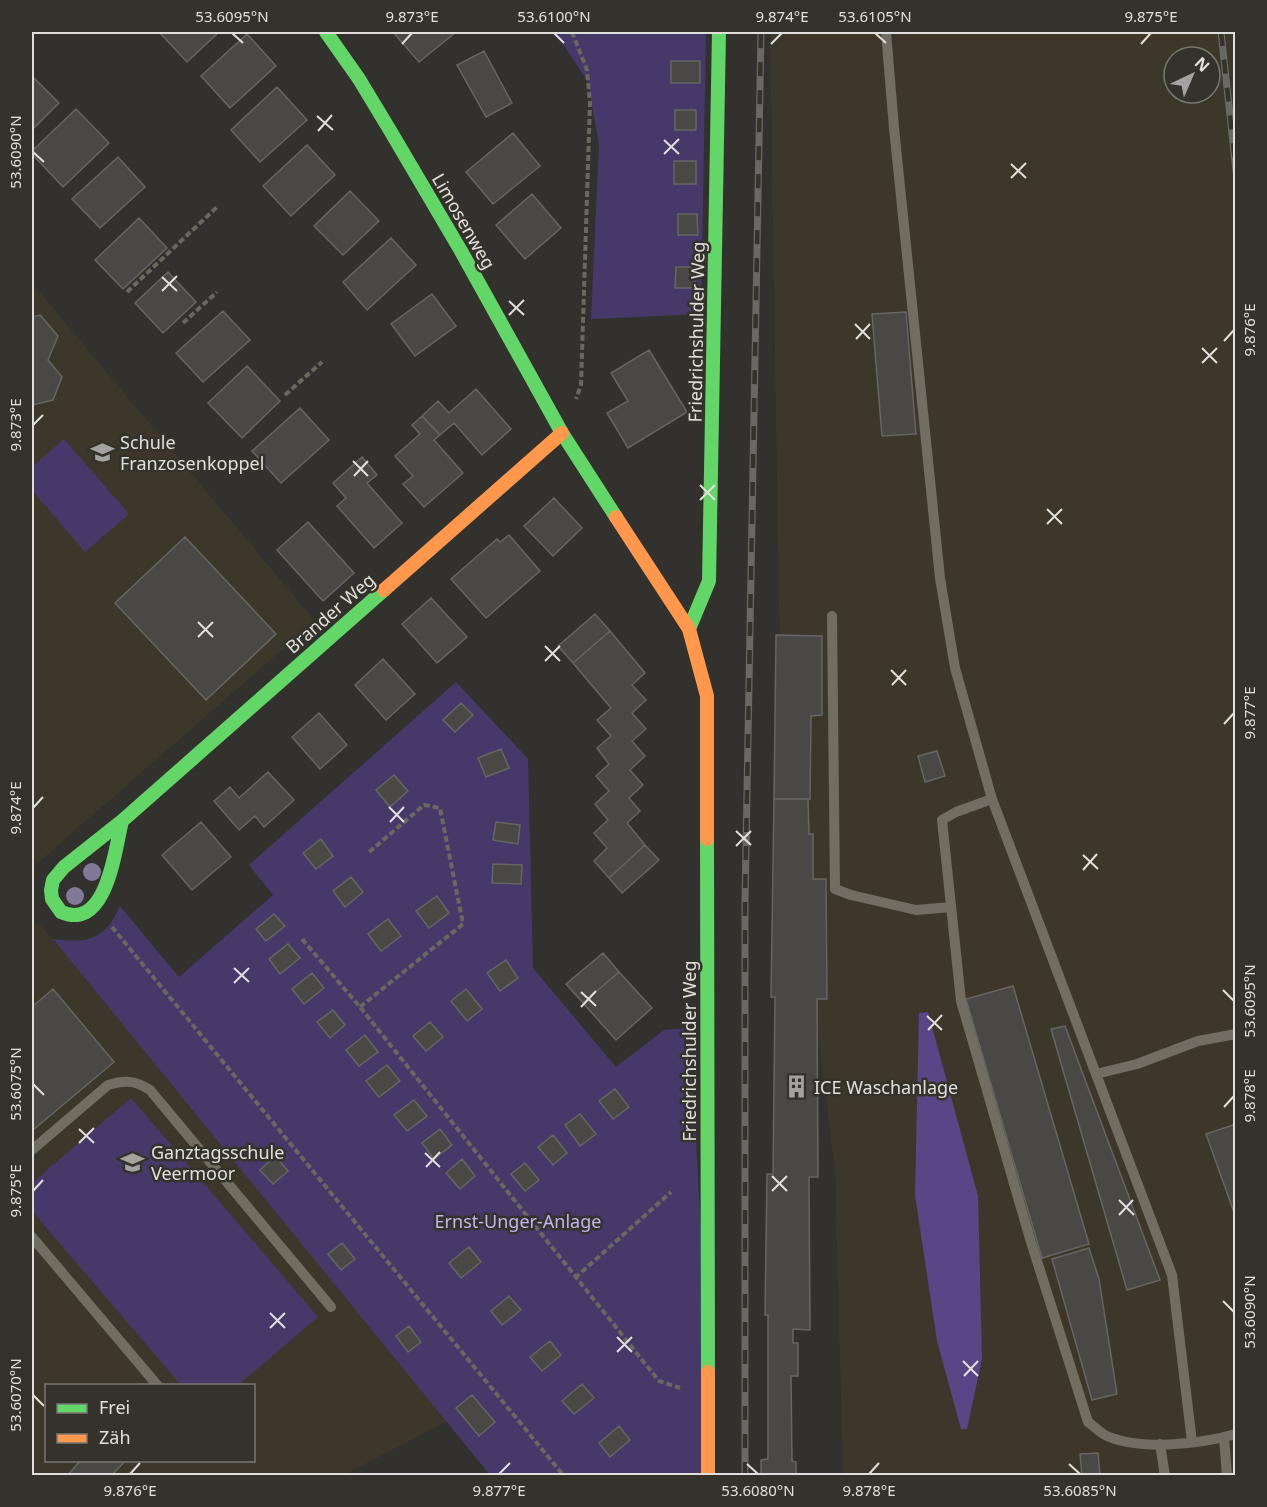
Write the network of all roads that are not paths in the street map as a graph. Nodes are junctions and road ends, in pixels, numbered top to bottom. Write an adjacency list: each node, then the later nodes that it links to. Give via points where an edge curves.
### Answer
1 (326, 32): 4 (street, Limosenweg, via 391,132)
2 (719, 32): 6 (street, Friedrichshulder Weg, via 709,581)
3 (886, 32): 7 (lane, via 940,578 955,668)
4 (562, 433): 6 (street, Friedrichshulder Weg); 8 (street, Brander Weg)
5 (832, 616): 9 (lane, via 835,889 916,910)
6 (689, 629): 20 (street, Friedrichshulder Weg, via 707,696)
7 (992, 800): 9 (lane, via 942,820); 11 (lane)
8 (122, 821): 8 (street, Brander Weg, via 53,878 50,895 55,908 68,916 83,916 95,906 105,888)
9 (951, 907): 19 (lane, via 961,1001 1088,1422 1105,1436 1136,1444)
10 (1236, 1034): 11 (lane, via 1198,1041 1137,1064)
11 (1096, 1074): 18 (lane, via 1172,1275)
12 (32, 1149): 14 (lane, via 108,1085 123,1080 137,1082 150,1090)
13 (32, 1237): 15 (lane)
14 (331, 1307)
15 (156, 1384)
16 (1236, 1434): 17 (lane)
17 (1224, 1437): 18 (lane); 22 (lane)
18 (1191, 1442): 19 (lane)
19 (1160, 1444): 21 (lane)
20 (708, 1476)
21 (1166, 1476)
22 (1227, 1476)

